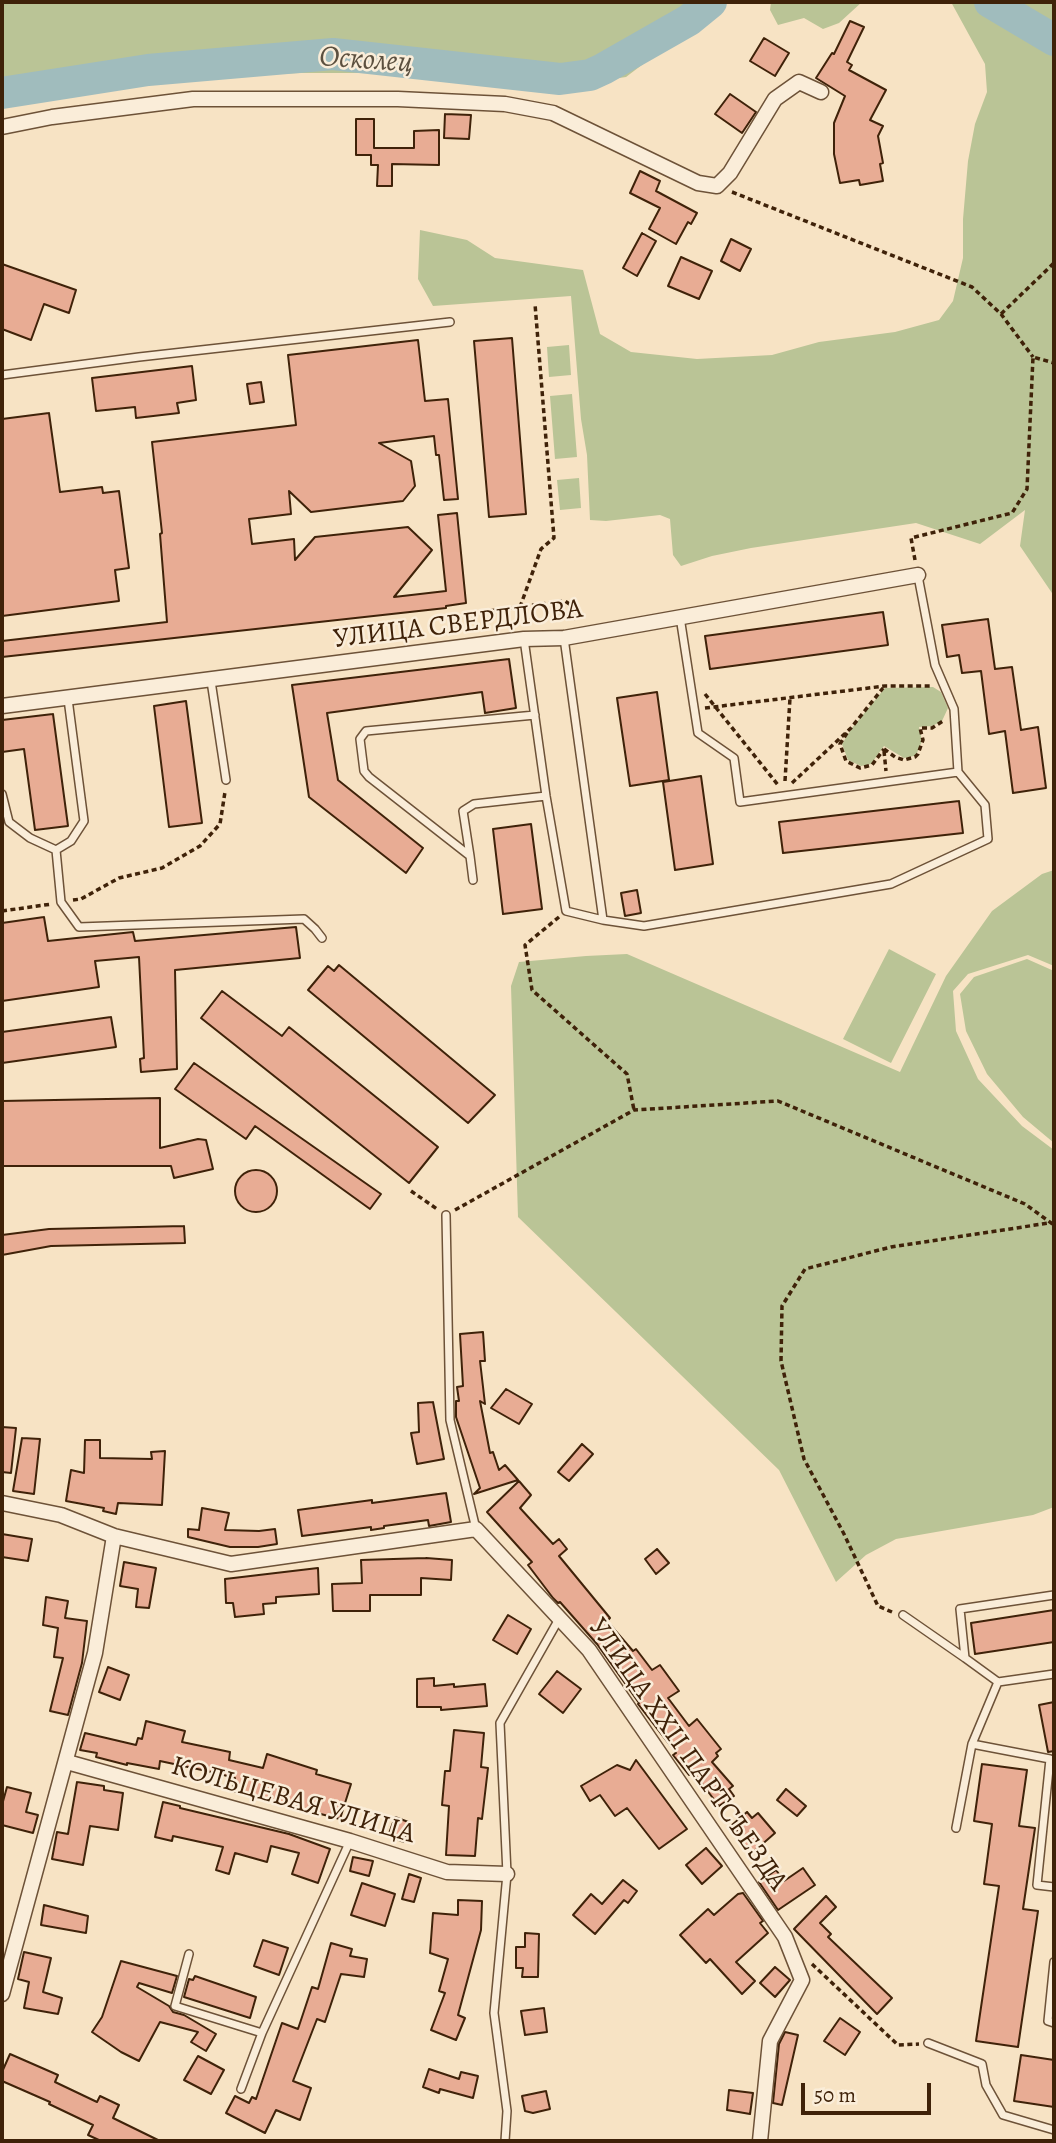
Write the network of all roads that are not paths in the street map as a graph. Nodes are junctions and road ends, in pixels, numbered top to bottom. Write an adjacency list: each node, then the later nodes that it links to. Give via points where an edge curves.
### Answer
1 (821, 92): 2 (street, via 799,82 775,99 730,173 717,186 698,183 553,113 505,104 194,99)
2 (2, 127)
3 (450, 322): 4 (lane)
4 (2, 375)
5 (918, 575): 6 (street, УЛИЦА СВЕРДЛОВА); 13 (lane, via 935,665 954,709)
6 (680, 617): 7 (street, УЛИЦА СВЕРДЛОВА); 13 (lane, via 698,733 734,758 740,802)
7 (564, 638): 8 (street, УЛИЦА СВЕРДЛОВА); 20 (lane)
8 (524, 639): 9 (street, УЛИЦА СВЕРДЛОВА); 12 (lane)
9 (211, 681): 10 (street, УЛИЦА СВЕРДЛОВА); 14 (lane)
10 (68, 699): 11 (street, УЛИЦА СВЕРДЛОВА); 17 (lane, via 84,821 71,841)
11 (2, 706)
12 (535, 715): 16 (lane); 18 (lane, via 366,731 360,739 369,777)
13 (958, 772): 20 (lane, via 985,805 988,839 891,884 644,926)
14 (226, 780)
15 (2, 794): 17 (lane, via 9,822)
16 (546, 796): 18 (lane, via 474,804 463,811); 20 (lane, via 566,911)
17 (56, 850): 21 (lane, via 61,902 79,927 304,919)
18 (470, 856): 19 (lane)
19 (473, 880)
20 (603, 920)
21 (322, 938)
22 (446, 1215): 24 (lane, via 450,1420)
23 (2, 1503): 25 (street, via 61,1516)
24 (475, 1529): 25 (street, via 231,1564); 28 (street, УЛИЦА XXII ПАРТСЪЕЗДА)
25 (114, 1536): 33 (street, via 95,1653)
26 (1054, 1595): 29 (lane, via 960,1609)
27 (903, 1615): 29 (lane)
28 (559, 1618): 36 (lane, via 500,1723); 48 (street, УЛИЦА XXII ПАРТСЪЕЗДА, via 589,1650 785,1937 802,1980 770,2041)
29 (965, 1658): 31 (lane)
30 (1054, 1674): 31 (lane)
31 (998, 1682): 32 (lane)
32 (972, 1744): 34 (lane); 37 (lane, via 1050,1759 1037,1885)
33 (67, 1762): 35 (street, КОЛЬЦЕВАЯ УЛИЦА); 40 (street)
34 (956, 1828)
35 (350, 1840): 36 (street, КОЛЬЦЕВАЯ УЛИЦА, via 447,1871); 43 (lane)
36 (507, 1874): 47 (lane, via 494,2013 507,2111)
37 (1054, 1887)
38 (189, 1954): 43 (lane, via 175,2006)
39 (1054, 1962): 42 (lane, via 1048,2021)
40 (5, 1971): 41 (street)
41 (2, 1994)
42 (1054, 2023)
43 (262, 2033): 45 (lane)
44 (928, 2043): 46 (lane, via 982,2064 986,2085 1003,2115)
45 (241, 2090)
46 (1054, 2132): 49 (lane)
47 (505, 2141)
48 (760, 2141)
49 (1053, 2141)

